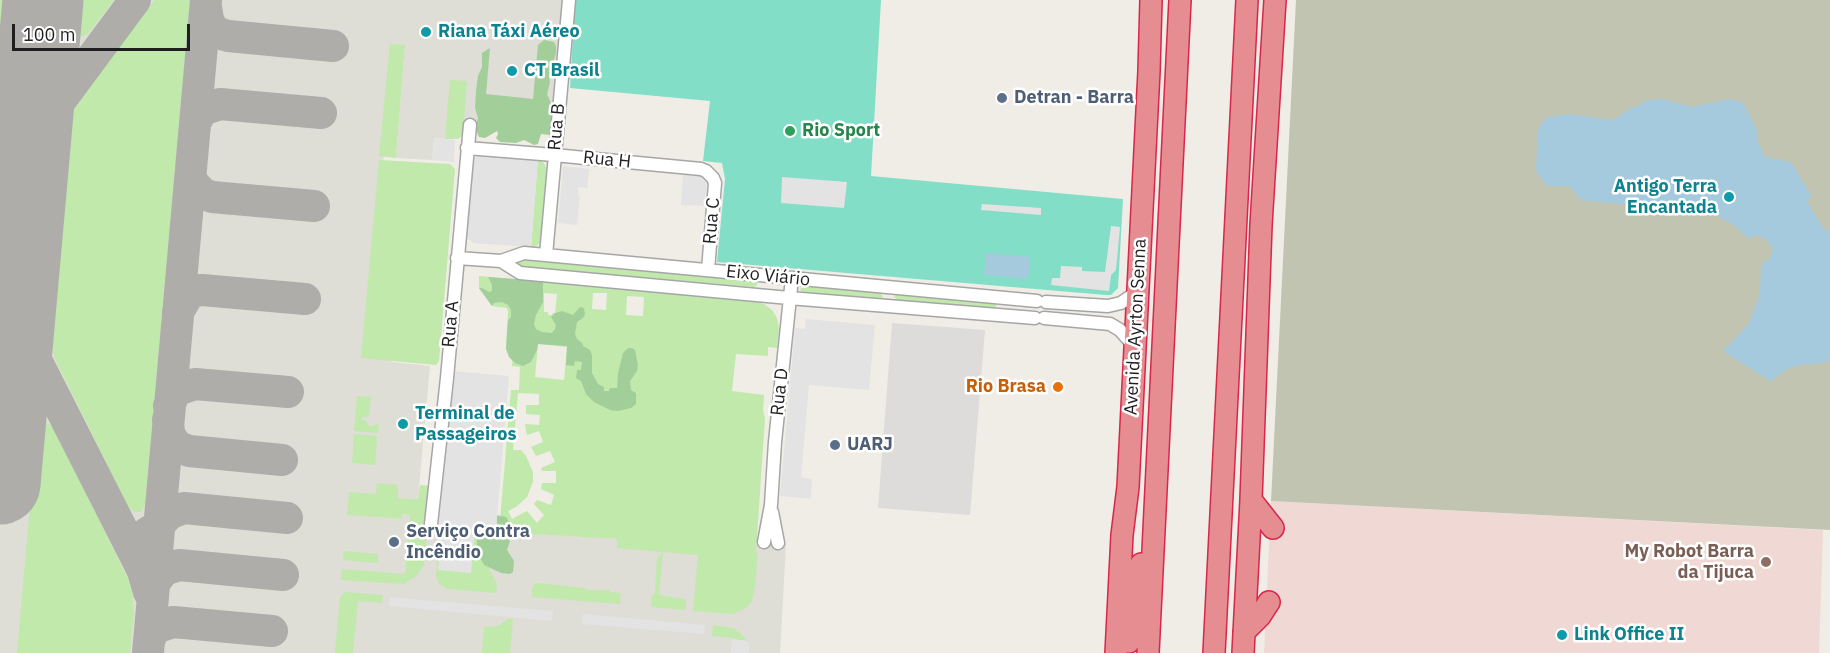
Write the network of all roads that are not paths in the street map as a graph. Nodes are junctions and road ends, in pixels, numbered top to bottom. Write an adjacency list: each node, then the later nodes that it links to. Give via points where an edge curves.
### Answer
1 (569, 0): 10 (street, Rua B)
2 (1151, 0): 7 (highway, Avenida Ayrton Senna)
3 (1180, 0): 13 (highway, Avenida Ayrton Senna)
4 (1247, 0): 12 (highway)
5 (1275, 0): 6 (highway)
6 (1273, 49): 12 (highway, via 1258,141); 26 (highway, via 1261,225)
7 (1149, 71): 13 (highway); 20 (highway, Avenida Ayrton Senna)
8 (470, 125): 9 (street, Rua A)
9 (467, 148): 10 (street, Rua H); 15 (street, Rua A)
10 (554, 155): 11 (street, Rua H, via 701,169); 14 (street, Rua B)
11 (710, 174): 17 (street, Rua C, via 716,183 716,194)
12 (1236, 228): 28 (highway)
13 (1168, 244): 32 (highway, Avenida Ayrton Senna)
14 (546, 255): 16 (street, Eixo Viário, via 524,253); 17 (street, Eixo Viário)
15 (457, 258): 16 (street, Eixo Viário); 29 (street, Rua A)
16 (501, 261): 21 (street, Eixo Viário, via 520,273)
17 (708, 270): 18 (street, Eixo Viário)
18 (766, 275): 19 (street, Eixo Viário); 21 (street)
19 (792, 278): 22 (street, Rua D); 23 (street, Eixo Viário)
20 (1137, 292): 23 (street, Eixo Viário, via 1121,303); 25 (highway, Avenida Ayrton Senna)
21 (764, 296): 22 (street, Eixo Viário)
22 (789, 298): 24 (street, Eixo Viário); 27 (street, Rua D)
23 (1101, 306): 24 (street)
24 (1101, 322): 25 (street, Eixo Viário, via 1120,330)
25 (1134, 346): 36 (highway, Avenida Ayrton Senna)
26 (1251, 500): 30 (highway); 35 (highway)
27 (771, 506): 31 (street, Rua D); 33 (street, Rua D)
28 (1221, 512): 39 (highway); 40 (highway)
29 (431, 524)
30 (1274, 528)
31 (764, 542)
32 (1152, 542): 37 (highway, via 1140,566); 38 (highway, Avenida Ayrton Senna)
33 (778, 543)
34 (1269, 602): 35 (highway)
35 (1244, 632): 40 (highway)
36 (1116, 653)
37 (1127, 653)
38 (1148, 653)
39 (1214, 653)
40 (1243, 653)

